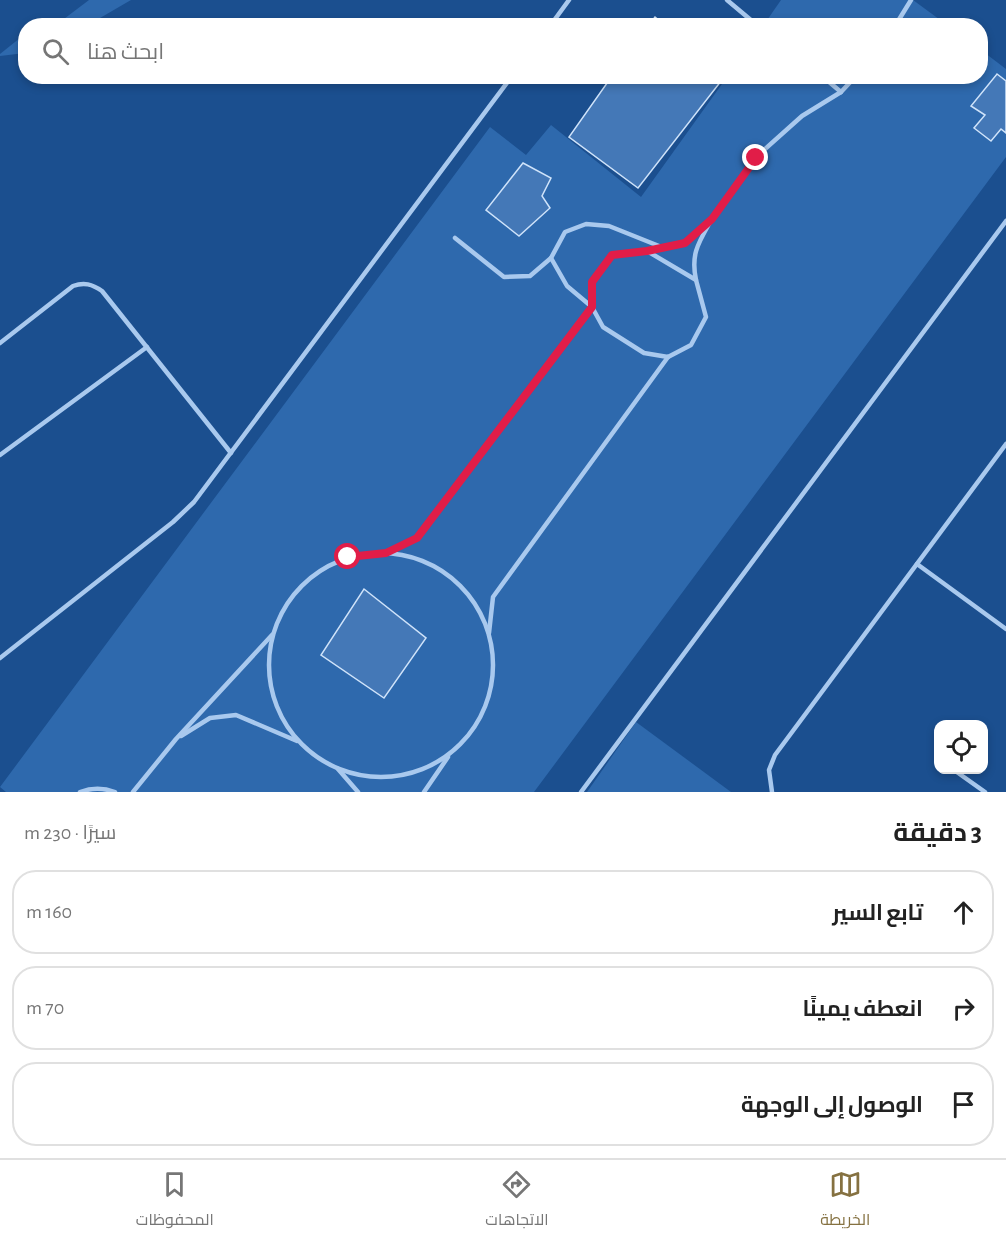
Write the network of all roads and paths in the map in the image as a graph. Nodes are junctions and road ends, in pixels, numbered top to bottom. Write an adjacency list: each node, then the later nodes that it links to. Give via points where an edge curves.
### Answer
1 (569, 0): 4 (lane)
2 (727, 0): 5 (lane)
3 (911, 0): 6 (lane)
4 (556, 18)
5 (748, 18)
6 (900, 18)
7 (506, 84): 23 (lane)
8 (832, 84): 10 (lane)
9 (848, 84): 10 (lane)
10 (841, 92): 11 (lane, via 802,116 756,158)
11 (712, 219): 14 (lane, via 685,243); 17 (lane, via 698,242 693,263)
12 (1006, 221): 41 (lane)
13 (455, 238): 16 (lane, via 504,277 530,276)
14 (664, 248): 15 (lane); 16 (lane, via 609,226 586,224 565,232)
15 (647, 251): 17 (lane); 18 (lane, via 612,255 592,282)
16 (551, 258): 18 (lane, via 567,286)
17 (696, 280): 21 (lane, via 706,317 691,345)
18 (592, 307): 21 (lane, via 603,327 644,353); 25 (lane, via 417,538)
19 (0, 343): 20 (lane, via 73,286 88,284 102,291)
20 (147, 347): 23 (lane); 24 (lane)
21 (668, 357): 28 (lane, via 493,597)
22 (1006, 444): 26 (lane)
23 (231, 453): 30 (lane, via 178,518)
24 (0, 455)
25 (386, 553): 28 (lane, via 420,560 450,577 474,602); 29 (lane, via 348,557 314,574 288,601)
26 (917, 564): 27 (lane); 42 (lane, via 775,755 769,770)
27 (1006, 629)
28 (489, 633): 33 (lane, via 493,665 489,697 475,726)
29 (272, 635): 31 (lane); 32 (lane, via 268,673 277,709)
30 (0, 658)
31 (176, 739): 32 (lane, via 210,718 236,715); 38 (lane)
32 (298, 741): 34 (lane)
33 (449, 754): 34 (lane, via 415,772 376,777); 40 (lane)
34 (338, 769): 39 (lane)
35 (960, 774): 43 (lane)
36 (80, 792): 37 (lane)
37 (115, 792)
38 (133, 792)
39 (358, 792)
40 (424, 792)
41 (581, 792)
42 (772, 792)
43 (985, 792)

